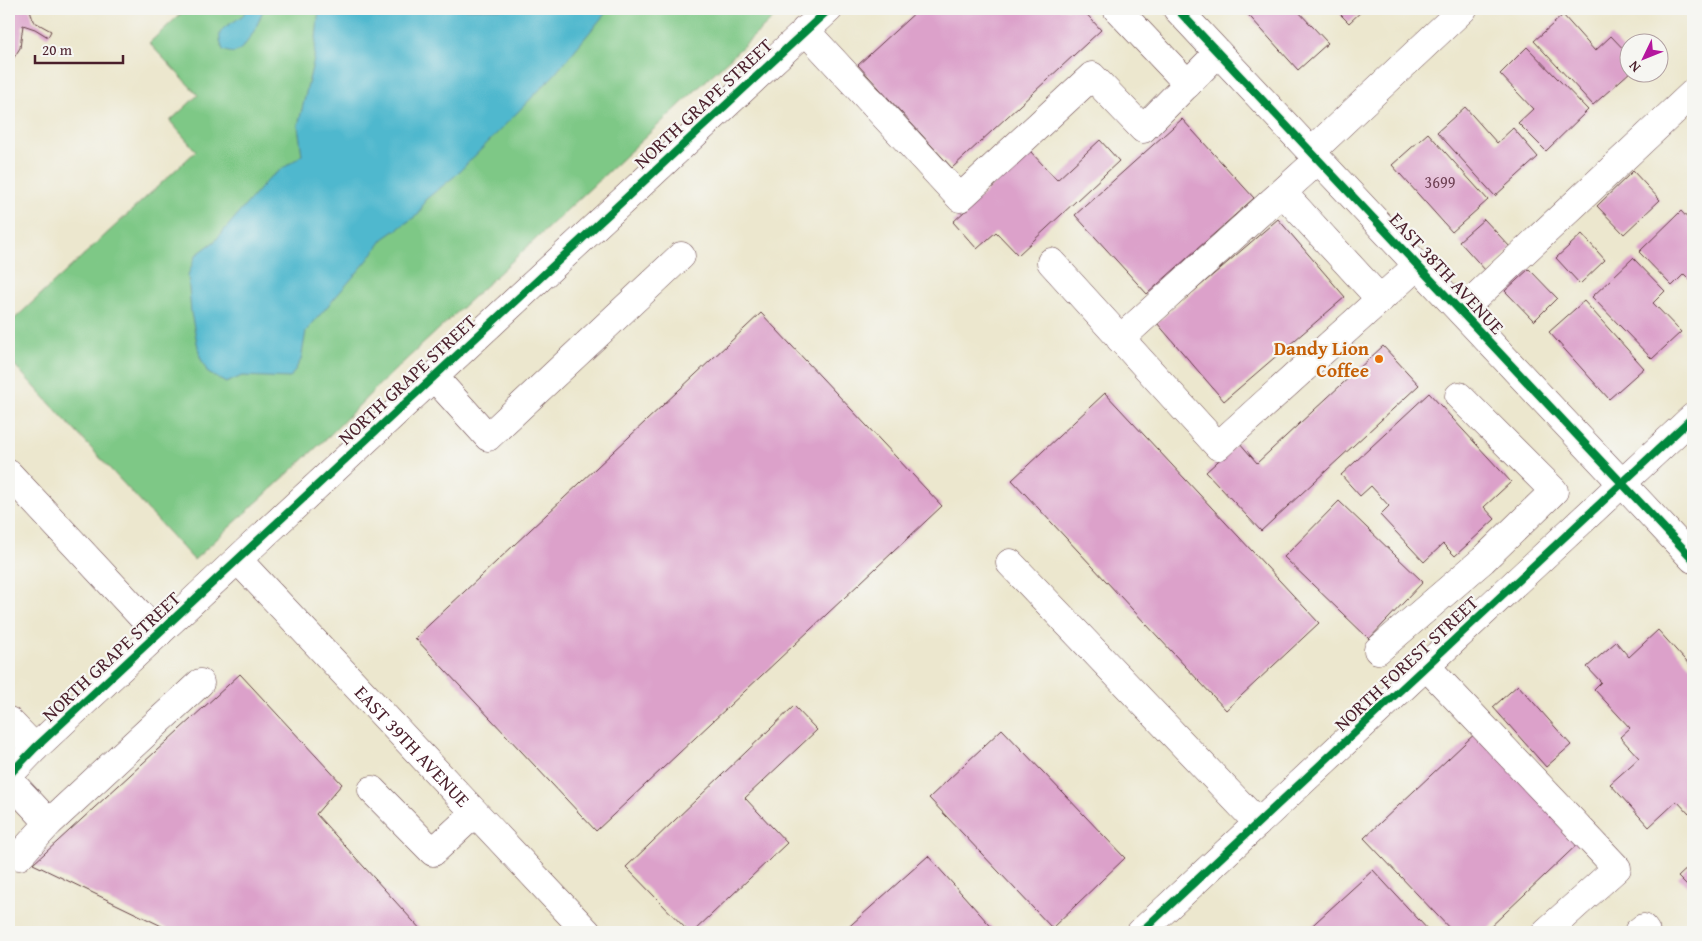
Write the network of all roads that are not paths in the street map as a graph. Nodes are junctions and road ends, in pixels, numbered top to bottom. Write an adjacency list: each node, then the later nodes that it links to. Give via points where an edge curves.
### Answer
1 (829, 9): 5 (street, NORTH GRAPE STREET)
2 (1117, 9): 7 (street)
3 (1177, 9): 6 (street, EAST 38TH AVENUE)
4 (1463, 9): 9 (street)
5 (806, 30): 7 (street, via 960,198 1092,76 1143,129); 17 (street, NORTH GRAPE STREET)
6 (1218, 53): 7 (street); 9 (street, EAST 38TH AVENUE)
7 (1188, 84)
8 (1693, 93): 15 (street)
9 (1315, 156): 10 (street); 13 (street, EAST 38TH AVENUE)
10 (1283, 193): 14 (street); 16 (street)
11 (681, 256): 17 (street, via 488,437)
12 (1051, 262): 16 (street)
13 (1418, 265): 14 (street); 15 (street, EAST 38TH AVENUE)
14 (1380, 299): 16 (street, via 1218,446)
15 (1461, 311): 21 (street, EAST 38TH AVENUE)
16 (1120, 339)
17 (434, 377): 23 (street, NORTH GRAPE STREET)
18 (1459, 396): 24 (street, via 1554,491)
19 (1693, 417): 21 (street, NORTH FOREST STREET)
20 (9, 474): 27 (street)
21 (1623, 484): 22 (street, EAST 38TH AVENUE); 26 (street, NORTH FOREST STREET)
22 (1693, 559)
23 (238, 560): 27 (street, NORTH GRAPE STREET); 36 (street, EAST 39TH AVENUE)
24 (1482, 560): 26 (street); 28 (street)
25 (1010, 563): 38 (street)
26 (1510, 589): 29 (street, NORTH FOREST STREET)
27 (158, 634): 32 (street, NORTH GRAPE STREET)
28 (1378, 650)
29 (1426, 666): 38 (street, NORTH FOREST STREET); 42 (street, via 1616,868)
30 (200, 683): 37 (street)
31 (9, 721): 32 (street)
32 (35, 748): 33 (street, NORTH GRAPE STREET)
33 (9, 775)
34 (9, 780): 37 (street)
35 (372, 790): 36 (street, via 433,852)
36 (475, 813): 40 (street, EAST 39TH AVENUE)
37 (49, 823): 39 (street)
38 (1258, 823): 41 (street, NORTH FOREST STREET)
39 (18, 856)
40 (587, 932)
41 (1140, 932)
42 (1546, 932)
43 (1638, 932): 44 (street, via 1642,928)
44 (1646, 932)

